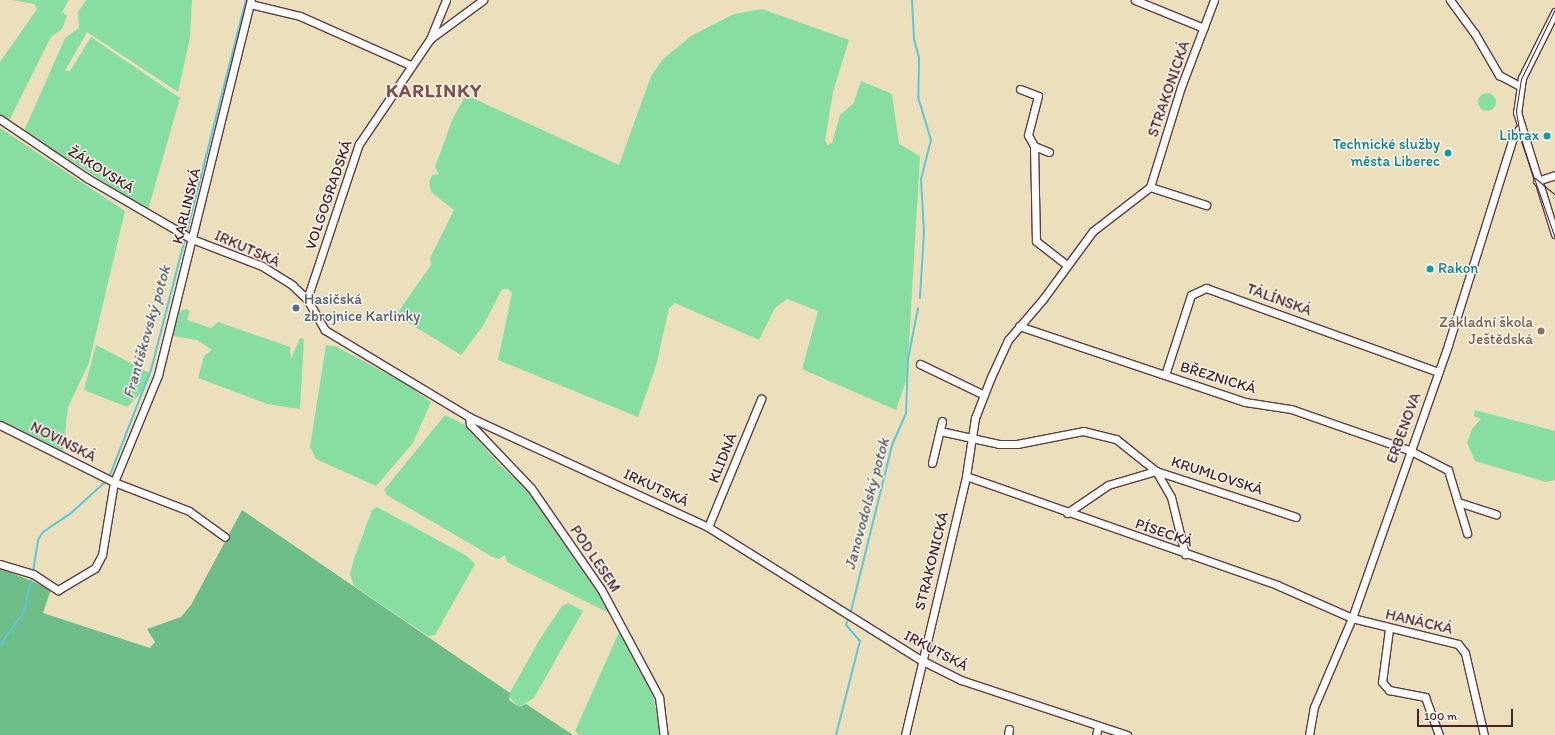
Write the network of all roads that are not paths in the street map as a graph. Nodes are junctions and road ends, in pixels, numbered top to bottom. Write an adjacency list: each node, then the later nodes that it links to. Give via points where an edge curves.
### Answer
1 (446, 0): 9 (street)
2 (483, 0): 9 (street, VOLGOGRADSKÁ)
3 (1135, 0): 8 (street)
4 (1214, 0): 8 (street, STRAKONICKÁ)
5 (1450, 0): 11 (street, via 1475,34 1499,75)
6 (251, 2): 10 (street, via 300,16); 22 (street, KARLINSKÁ)
7 (1555, 12): 11 (street)
8 (1204, 28): 19 (street, STRAKONICKÁ, via 1181,87)
9 (430, 39): 10 (street, VOLGOGRADSKÁ)
10 (410, 65): 24 (street, VOLGOGRADSKÁ, via 359,144)
11 (1520, 86): 14 (street)
12 (1020, 89): 15 (street, via 1038,96 1028,135)
13 (0, 119): 22 (street, ŽÁKOVSKÁ, via 87,178)
14 (1519, 129): 18 (street); 27 (street, ERBENOVA, via 1513,138)
15 (1034, 146): 16 (street); 23 (street, via 1036,241)
16 (1049, 152)
17 (1555, 175): 18 (street)
18 (1537, 181): 21 (street)
19 (1150, 187): 20 (street); 23 (street, STRAKONICKÁ, via 1093,231)
20 (1206, 206)
21 (1555, 234)
22 (192, 239): 24 (street, IRKUTSKÁ, via 262,266); 40 (street, KARLINSKÁ, via 158,375)
23 (1067, 265): 25 (street, STRAKONICKÁ)
24 (307, 299): 31 (street, IRKUTSKÁ, via 325,330)
25 (1019, 326): 28 (street, BŘEZNICKÁ); 29 (street, STRAKONICKÁ, via 1008,340)
26 (920, 364): 29 (street)
27 (1438, 372): 28 (street, TÁLÍNSKÁ, via 1206,288 1191,295); 36 (street, ERBENOVA)
28 (1165, 375): 36 (street, BŘEZNICKÁ, via 1246,402 1291,409)
29 (984, 395): 35 (street, STRAKONICKÁ)
30 (761, 399): 45 (street, KLIDNÁ)
31 (469, 417): 45 (street, IRKUTSKÁ); 54 (street, POD LESEM, via 470,424 531,488 601,589 659,697)
32 (942, 421): 34 (street)
33 (0, 425): 40 (street, NOVINSKÁ)
34 (940, 431): 35 (street); 37 (street)
35 (972, 439): 38 (street, via 1017,444 1083,431 1116,439); 39 (street, STRAKONICKÁ)
36 (1409, 450): 41 (street, BŘEZNICKÁ, via 1448,470); 50 (street, ERBENOVA)
37 (932, 463)
38 (1156, 471): 42 (street, KRUMLOVSKÁ, via 1108,485); 44 (street, KRUMLOVSKÁ); 48 (street, via 1174,503)
39 (966, 476): 42 (street, PÍSECKÁ); 52 (street, STRAKONICKÁ)
40 (114, 482): 47 (street, via 189,511); 49 (street, KARLINSKÁ, via 102,555 95,568 58,590 33,574)
41 (1458, 502): 43 (street); 46 (street, BŘEZNICKÁ)
42 (1067, 513): 48 (street, PÍSECKÁ)
43 (1496, 514)
44 (1296, 517)
45 (708, 527): 52 (street, IRKUTSKÁ)
46 (1467, 533)
47 (225, 537)
48 (1185, 554): 50 (street, PÍSECKÁ, via 1277,585)
49 (0, 564)
50 (1352, 618): 51 (street, HANÁCKÁ); 58 (street, ERBENOVA, via 1314,707)
51 (1389, 629): 59 (street, via 1382,682 1389,690 1425,697); 60 (street, HANÁCKÁ, via 1447,640 1462,648)
52 (921, 660): 53 (street, IRKUTSKÁ, via 975,685); 55 (street, STRAKONICKÁ)
53 (1098, 726): 56 (street); 57 (street, IRKUTSKÁ)
54 (664, 735)
55 (905, 735)
56 (1096, 735)
57 (1128, 735)
58 (1309, 735)
59 (1439, 735)
60 (1484, 735)

